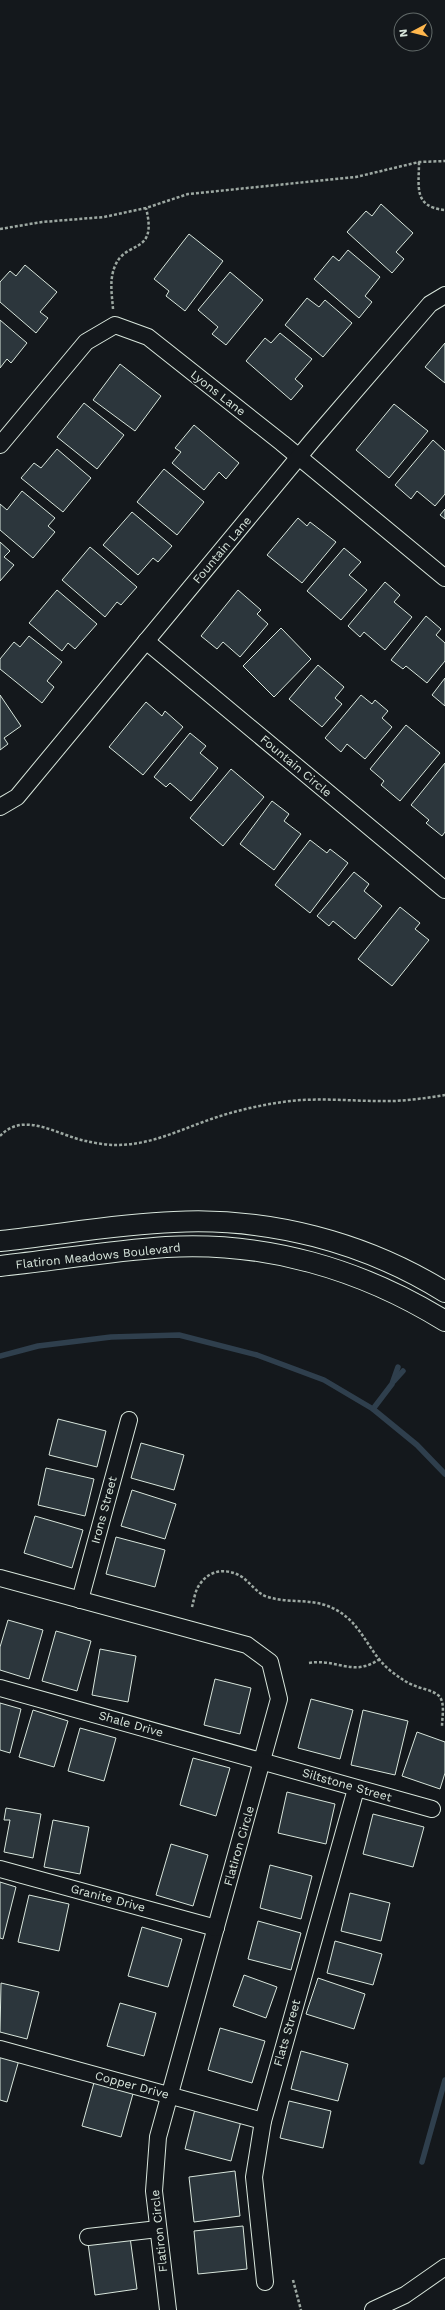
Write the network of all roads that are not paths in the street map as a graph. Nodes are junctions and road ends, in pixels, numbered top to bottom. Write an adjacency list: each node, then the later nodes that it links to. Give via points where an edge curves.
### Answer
1 (445, 295): 3 (street, Fountain Lane, via 430,304)
2 (0, 445): 3 (street, Lyons Lane, via 86,342 115,325 148,337)
3 (298, 458): 4 (street, Lyons Lane); 5 (street, Fountain Lane)
4 (445, 578)
5 (146, 641): 6 (street, Fountain Lane, via 17,797); 7 (street, Fountain Circle)
6 (0, 806)
7 (445, 890)
8 (0, 1241): 10 (street, Flatiron Meadows Boulevard, via 174,1222 248,1224 328,1240 371,1255)
9 (0, 1266): 11 (street, Flatiron Meadows Boulevard, via 166,1247 221,1247 248,1250 312,1262 347,1273 414,1302)
10 (445, 1292)
11 (445, 1322)
12 (129, 1420): 14 (street, Irons Street)
13 (0, 1578): 14 (street, Flatiron Circle)
14 (80, 1600): 16 (street, Flatiron Circle, via 247,1645 270,1662 279,1699)
15 (0, 1688): 16 (street, Shale Drive)
16 (263, 1761): 17 (street, Siltstone Street); 20 (street, Flatiron Circle)
17 (356, 1789): 18 (street, Siltstone Street); 23 (street, Flats Street)
18 (432, 1809)
19 (0, 1869): 20 (street, Granite Drive)
20 (216, 1928): 22 (street, Flatiron Circle)
21 (0, 2050): 22 (street, Copper Drive)
22 (170, 2096): 23 (street, Copper Drive); 24 (street, Flatiron Circle, via 158,2137 154,2191)
23 (263, 2122): 27 (street, Flats Street, via 254,2177)
24 (158, 2229): 25 (street); 28 (street, Flatiron Circle)
25 (88, 2237)
26 (445, 2267): 29 (street, via 405,2295)
27 (266, 2282)
28 (168, 2310)
29 (373, 2310)

